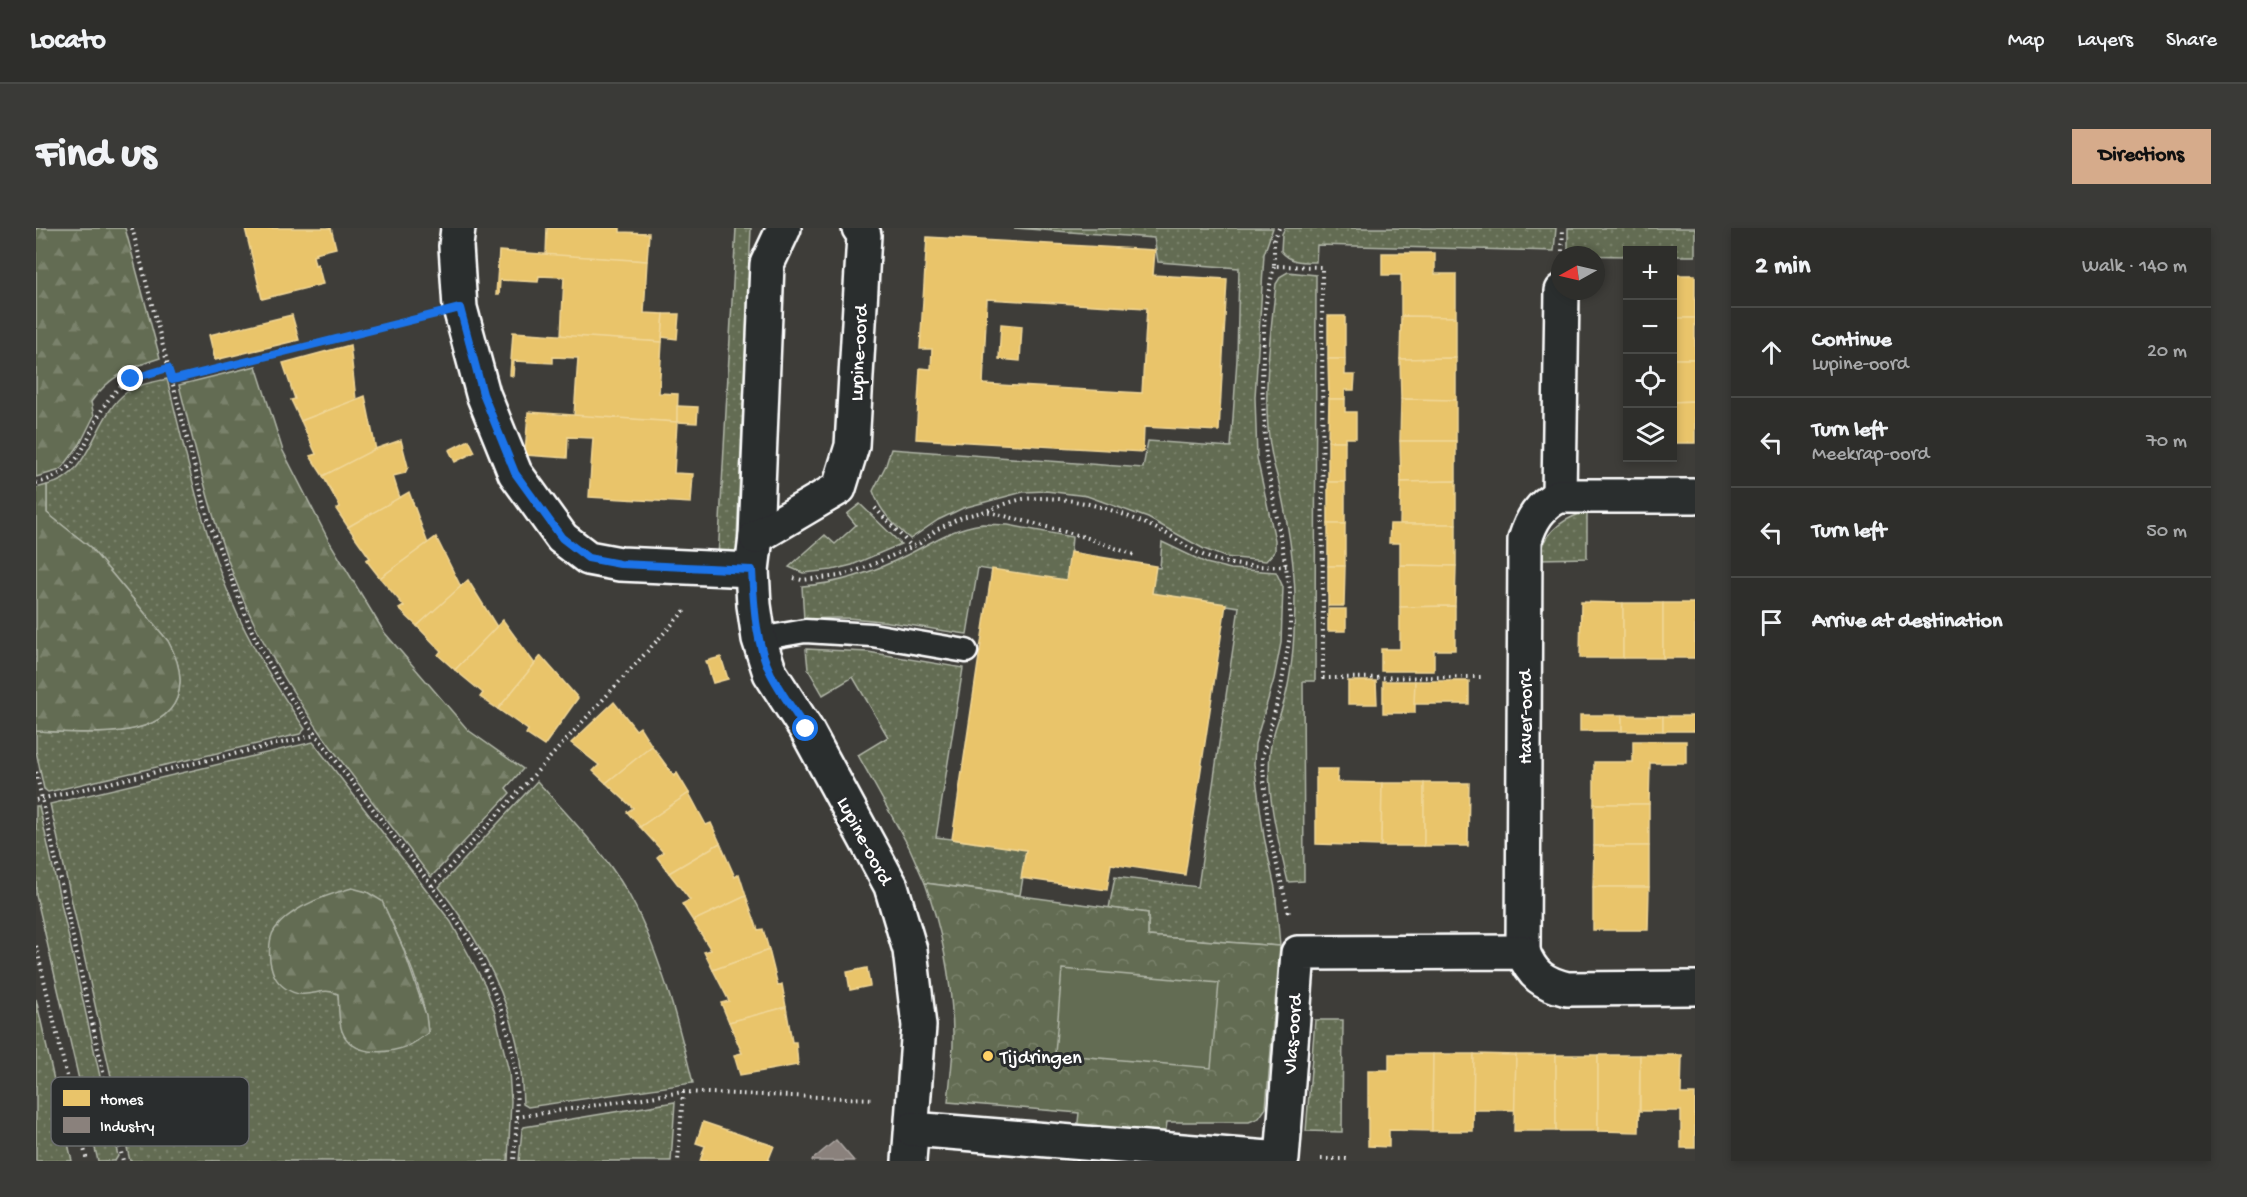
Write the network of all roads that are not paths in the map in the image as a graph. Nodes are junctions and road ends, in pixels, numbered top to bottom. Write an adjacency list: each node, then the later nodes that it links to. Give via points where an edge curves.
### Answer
1 (458, 228): 8 (street, via 460,308 483,394 515,473 562,538 588,558 620,564)
2 (784, 228): 7 (street, Lupine-oord, via 767,264)
3 (859, 228): 7 (street, Lupine-oord, via 864,235 852,446 839,488)
4 (1562, 300): 5 (street)
5 (1560, 496): 6 (street); 11 (street, Haver-oord, via 1538,512 1525,540)
6 (1695, 496)
7 (756, 537): 8 (street, Lupine-oord)
8 (752, 570): 9 (street, Lupine-oord)
9 (759, 639): 10 (lane, via 805,631); 13 (street, Lupine-oord, via 770,673 806,729 891,886 910,950 919,1026)
10 (966, 651)
11 (1523, 952): 12 (street, via 1539,978 1560,987); 13 (street, Vlas-oord, via 1298,953 1282,1159)
12 (1695, 988)
13 (912, 1115): 14 (street, Lupine-oord)
14 (909, 1161)

